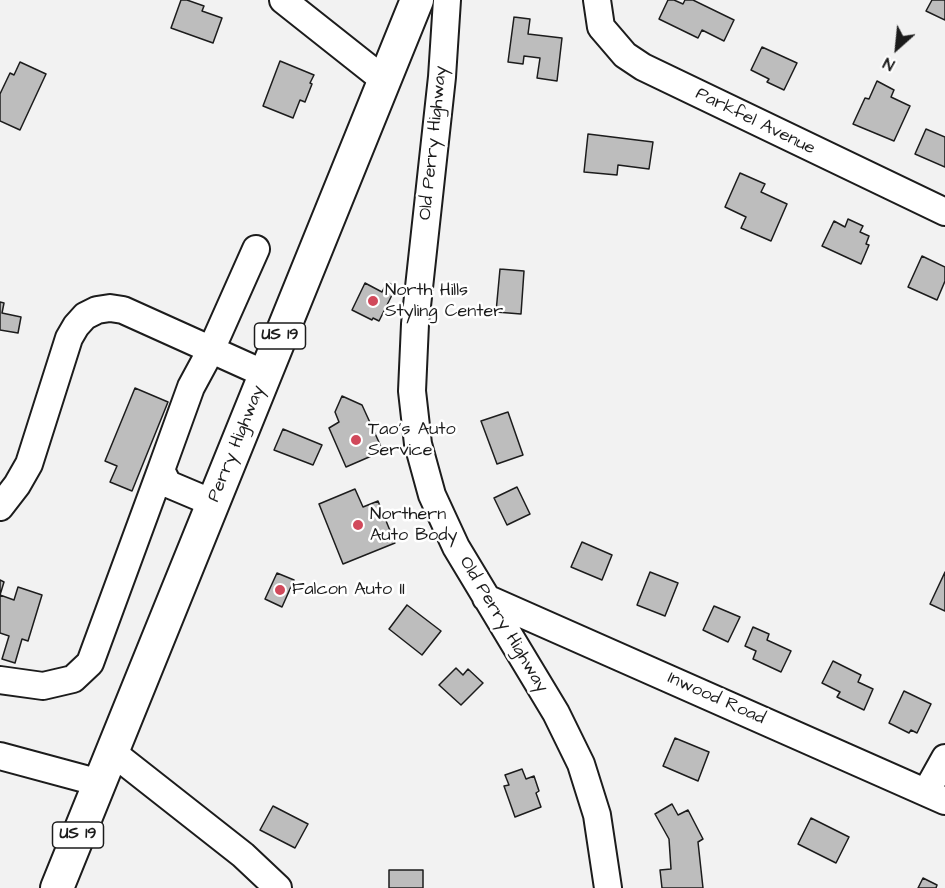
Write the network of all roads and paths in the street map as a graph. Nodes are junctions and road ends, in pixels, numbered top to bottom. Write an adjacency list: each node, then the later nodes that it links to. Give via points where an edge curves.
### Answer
1 (417, 0): 5 (main road, Perry Highway / US 19)
2 (447, 0): 13 (street, Old Perry Highway, via 415,324 413,416 432,495)
3 (597, 0): 6 (street, Parkfel Avenue, via 602,27 625,55 643,67)
4 (290, 2): 5 (street)
5 (384, 80): 9 (main road, Perry Highway / US 19)
6 (945, 212)
7 (256, 249): 8 (street)
8 (211, 350): 9 (street); 10 (street, via 192,387); 12 (street, via 123,310 96,310 85,316 69,338 29,464)
9 (265, 374): 11 (main road, Perry Highway / US 19)
10 (161, 470): 11 (street, via 168,484); 14 (street, via 90,663 73,679 43,686)
11 (213, 503): 15 (main road, Perry Highway / US 19)
12 (0, 507)
13 (486, 598): 19 (street, Inwood Road); 22 (street, Old Perry Highway, via 556,713 581,764 597,815)
14 (0, 680)
15 (112, 752): 18 (main road, Perry Highway / US 19); 21 (street, via 243,855)
16 (0, 756): 18 (street)
17 (945, 758): 19 (street)
18 (100, 783): 20 (main road, Perry Highway / US 19)
19 (935, 797)
20 (57, 888)
21 (278, 888)
22 (608, 888)

